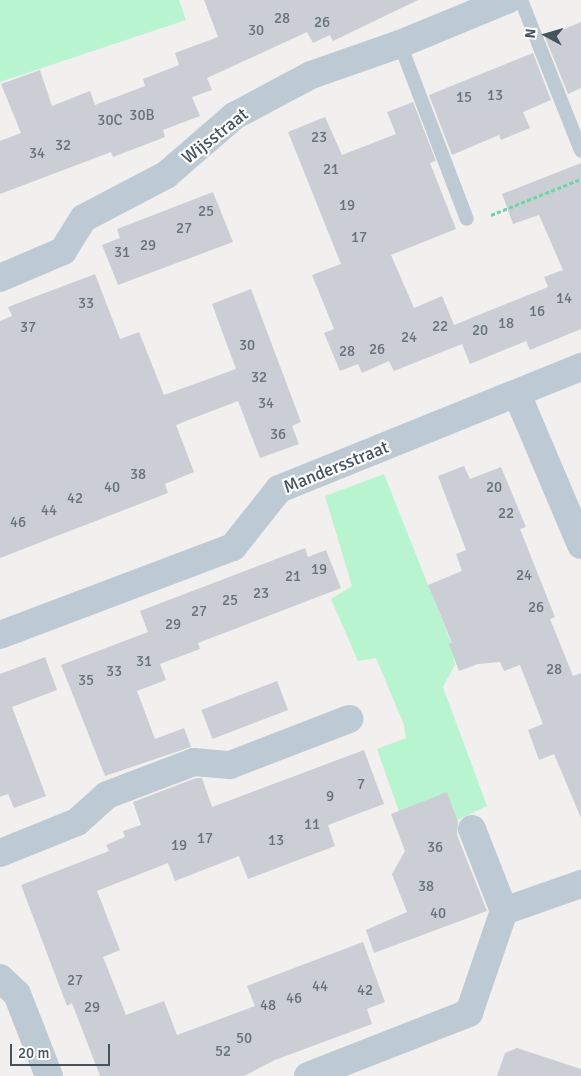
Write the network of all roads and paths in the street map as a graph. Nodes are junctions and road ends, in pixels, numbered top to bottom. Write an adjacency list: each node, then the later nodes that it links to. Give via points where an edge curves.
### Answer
1 (506, 0): 3 (street, Wijsstraat)
2 (521, 0): 4 (lane)
3 (400, 44): 6 (lane); 7 (street, Wijsstraat, via 311,75 234,116 166,175 84,218 63,251)
4 (581, 151)
5 (581, 179): 6 (path, via 473,223)
6 (467, 219)
7 (0, 278)
8 (581, 367): 9 (street, Mandersstraat)
9 (517, 394): 10 (street); 11 (street, Mandersstraat, via 278,489 233,547)
10 (581, 545)
11 (0, 636)
12 (349, 719): 14 (street, via 230,764 194,762 107,795 76,822)
13 (472, 829): 16 (street)
14 (0, 853)
15 (581, 884): 16 (street)
16 (504, 911): 19 (street, via 469,1014)
17 (0, 978): 18 (street, via 17,994)
18 (48, 1076)
19 (308, 1076)

